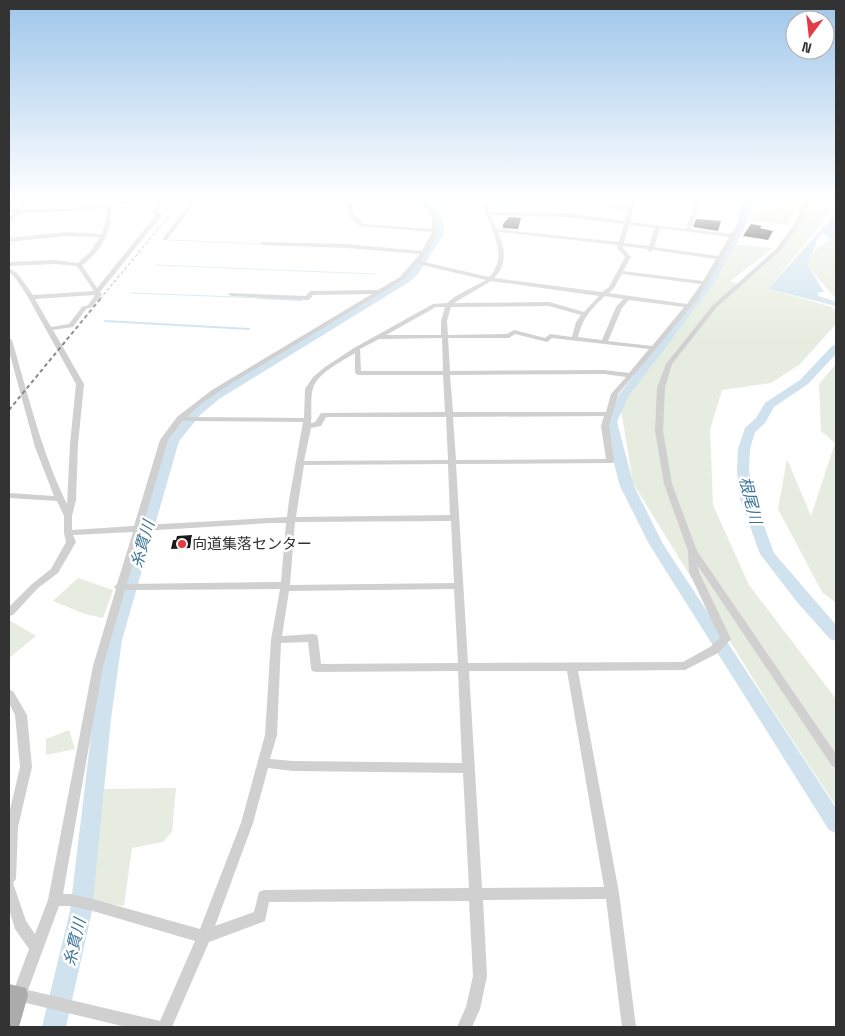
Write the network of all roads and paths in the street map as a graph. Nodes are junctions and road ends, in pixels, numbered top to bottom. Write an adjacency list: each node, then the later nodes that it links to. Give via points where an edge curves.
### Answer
1 (99, 246): 15 (street)
2 (134, 246): 21 (street)
3 (348, 246): 13 (street)
4 (427, 246): 13 (street)
5 (500, 246): 18 (street, via 503,255)
6 (620, 246): 17 (street, via 628,257)
7 (632, 246): 11 (street)
8 (651, 246): 11 (street)
9 (725, 246): 12 (street)
10 (780, 246): 52 (street, via 714,307 675,355 664,376 659,412 661,448 668,484)
11 (650, 250): 12 (street)
12 (718, 258): 19 (street)
13 (420, 260): 18 (street); 20 (street, via 402,278)
14 (9, 264): 15 (street, via 55,262)
15 (79, 265): 21 (street)
16 (9, 270): 24 (street, via 16,274)
17 (619, 272): 19 (street); 23 (street)
18 (491, 279): 23 (street); 26 (street)
19 (704, 283): 27 (street)
20 (378, 292): 22 (street, via 311,294 308,298); 41 (street, via 236,378 192,408)
21 (97, 293): 24 (street); 29 (street, via 100,294 84,308 72,326)
22 (231, 294)
23 (606, 294): 25 (street); 28 (street)
24 (31, 297): 29 (street)
25 (628, 297): 27 (street); 34 (street, via 619,307)
26 (449, 304): 28 (street, via 549,304); 30 (street); 31 (street, via 427,309)
27 (688, 306): 35 (street)
28 (585, 314): 32 (street)
29 (49, 329): 47 (street, via 80,384 72,500)
30 (444, 336): 31 (street); 32 (street, via 509,336 514,332 547,340 550,336); 37 (street)
31 (376, 337): 36 (street)
32 (574, 338): 34 (street)
33 (9, 340): 46 (street, via 24,399 52,482)
34 (604, 342): 35 (street)
35 (653, 348): 38 (street)
36 (356, 349): 37 (street, via 358,373); 42 (street, via 326,368 312,383)
37 (447, 372): 38 (street, via 604,372); 39 (street)
38 (630, 375): 40 (street, via 615,394)
39 (449, 414): 40 (street); 42 (street, via 324,415 318,424); 43 (street)
40 (607, 414): 43 (street, via 605,426 610,461)
41 (186, 419): 42 (street); 50 (street, via 164,440)
42 (307, 423): 44 (street)
43 (452, 462): 44 (street); 48 (street)
44 (300, 463): 49 (street)
45 (9, 496): 46 (street)
46 (61, 499): 47 (street)
47 (68, 516): 51 (street)
48 (455, 518): 49 (street); 53 (street)
49 (291, 519): 50 (street); 55 (street)
50 (140, 529): 51 (street); 54 (street)
51 (68, 533): 56 (street, via 71,542 55,571)
52 (693, 550): 58 (street, via 694,572 725,642 684,666); 62 (street)
53 (458, 586): 55 (street); 59 (street)
54 (127, 587): 55 (street); 69 (street, via 98,666)
55 (284, 587): 57 (street)
56 (9, 613)
57 (276, 640): 59 (street, via 313,638 316,668); 61 (street, via 271,735)
58 (572, 667): 59 (street); 67 (street)
59 (464, 668): 63 (street)
60 (9, 694): 64 (street, via 21,715 26,767)
61 (264, 763): 63 (street); 71 (street, via 246,823)
62 (836, 763)
63 (467, 768): 68 (street)
64 (10, 827): 65 (street)
65 (9, 879)
66 (9, 888): 72 (street, via 20,924)
67 (612, 893): 68 (street); 79 (street)
68 (476, 895): 71 (street, via 264,896 260,916); 73 (street)
69 (55, 900): 70 (street); 72 (street)
70 (93, 905): 71 (street)
71 (204, 937): 77 (street)
72 (37, 948): 74 (street)
73 (480, 976): 78 (street)
74 (14, 994): 75 (main road); 76 (street)
75 (9, 1027)
76 (157, 1027)
77 (165, 1027)
78 (464, 1027)
79 (629, 1027)

